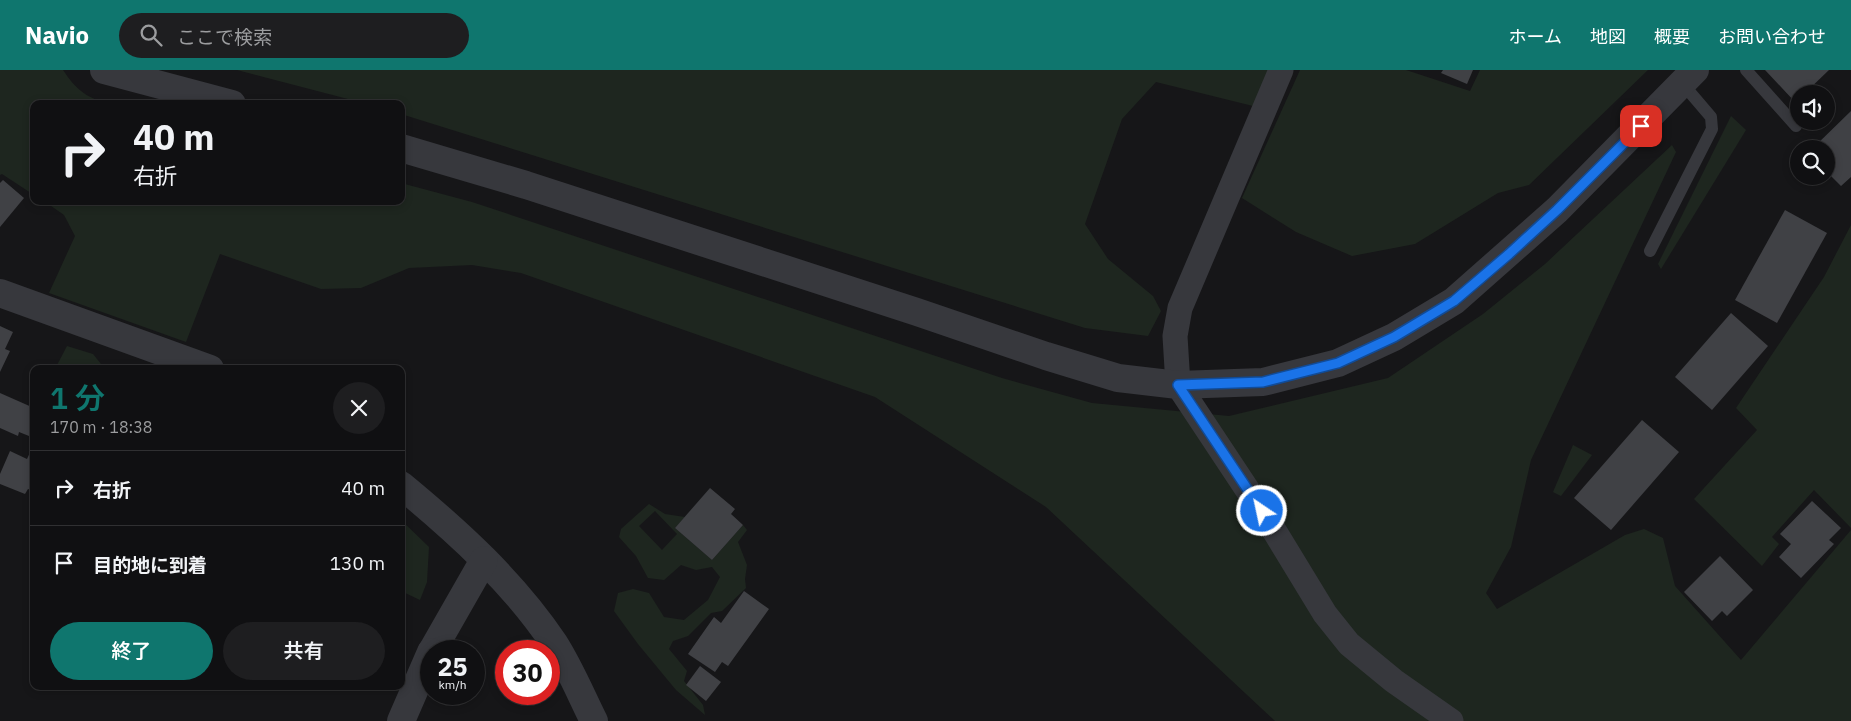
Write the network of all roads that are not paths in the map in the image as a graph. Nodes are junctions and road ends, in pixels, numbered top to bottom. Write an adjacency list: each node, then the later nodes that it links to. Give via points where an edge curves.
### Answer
1 (104, 70): 5 (street)
2 (1281, 70): 11 (street, via 1180,308 1175,336)
3 (1746, 70): 6 (lane)
4 (1689, 77): 8 (lane, via 1711,117 1712,129); 11 (street, via 1557,210 1454,301 1394,337 1338,363 1263,382)
5 (217, 100)
6 (1790, 119)
7 (405, 149): 11 (street, via 526,185 1118,378)
8 (1650, 252)
9 (0, 293): 10 (street)
10 (199, 365)
11 (1178, 385): 18 (street, via 1326,614 1349,644)
12 (405, 489): 13 (street)
13 (484, 560): 14 (street); 17 (street, via 511,586 555,645)
14 (439, 640)
15 (420, 679): 16 (street)
16 (401, 721)
17 (594, 721)
18 (1451, 721)

